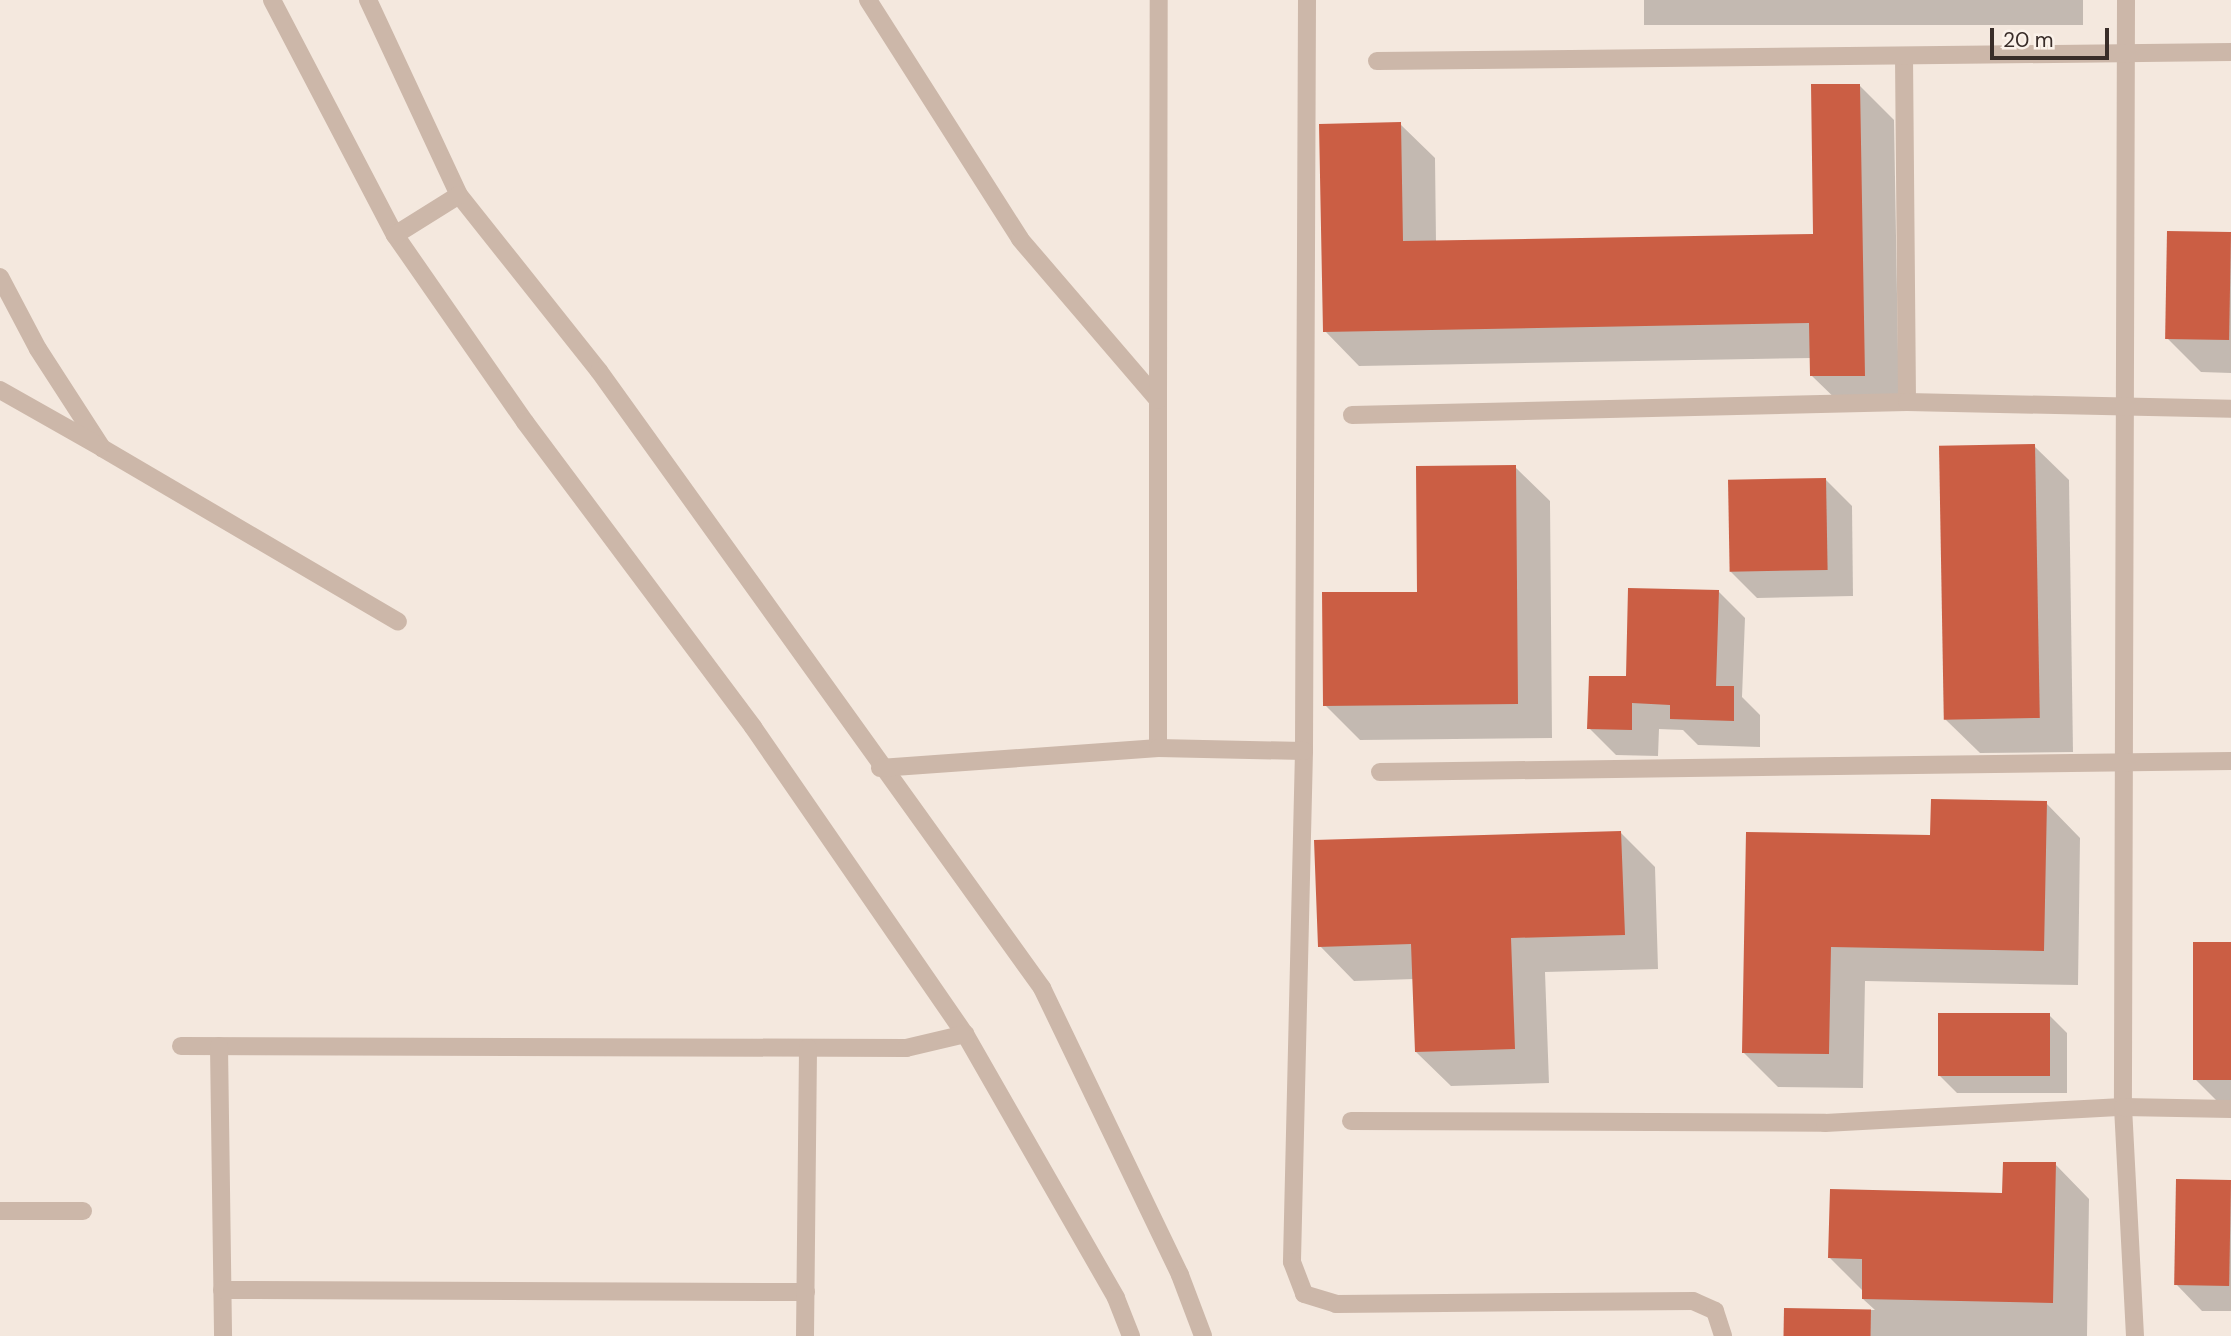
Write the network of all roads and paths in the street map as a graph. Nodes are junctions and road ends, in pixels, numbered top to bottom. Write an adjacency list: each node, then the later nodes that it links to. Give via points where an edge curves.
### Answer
1 (272, 0): 12 (street)
2 (368, 0): 11 (street)
3 (868, 0): 15 (street, via 1020,239)
4 (1159, 0): 15 (street)
5 (1307, 0): 23 (street)
6 (2126, 0): 7 (street)
7 (2127, 50): 8 (street); 9 (street); 18 (street)
8 (2231, 52)
9 (1904, 57): 10 (street); 16 (street)
10 (1377, 61)
11 (459, 195): 12 (street); 26 (street, via 599,371)
12 (395, 235): 28 (street, via 525,422 753,727)
13 (0, 276): 20 (street, via 38,349)
14 (0, 390): 20 (street)
15 (1158, 400): 22 (street)
16 (1907, 402): 18 (street); 19 (street)
17 (2231, 409): 18 (street)
18 (2126, 410): 24 (street)
19 (1352, 415)
20 (102, 448): 21 (street)
21 (398, 622)
22 (1158, 748): 23 (street); 26 (street)
23 (1304, 751): 43 (street, via 1292,1262 1304,1294 1336,1304 1693,1301 1715,1311)
24 (2126, 761): 25 (street); 27 (street); 32 (street)
25 (2231, 761)
26 (880, 768): 42 (street, via 1042,988 1180,1275)
27 (1380, 772)
28 (965, 1034): 31 (street, via 906,1048); 41 (street, via 1116,1298)
29 (181, 1046): 30 (street)
30 (219, 1046): 31 (street); 37 (street)
31 (808, 1048): 38 (street)
32 (2123, 1107): 33 (street); 34 (street, via 1825,1123); 44 (street)
33 (2231, 1109)
34 (1351, 1121)
35 (0, 1211): 36 (street)
36 (83, 1211)
37 (222, 1290): 38 (street); 39 (street)
38 (806, 1292): 40 (street)
39 (223, 1336)
40 (805, 1336)
41 (1131, 1336)
42 (1203, 1336)
43 (1723, 1336)
44 (2135, 1336)

